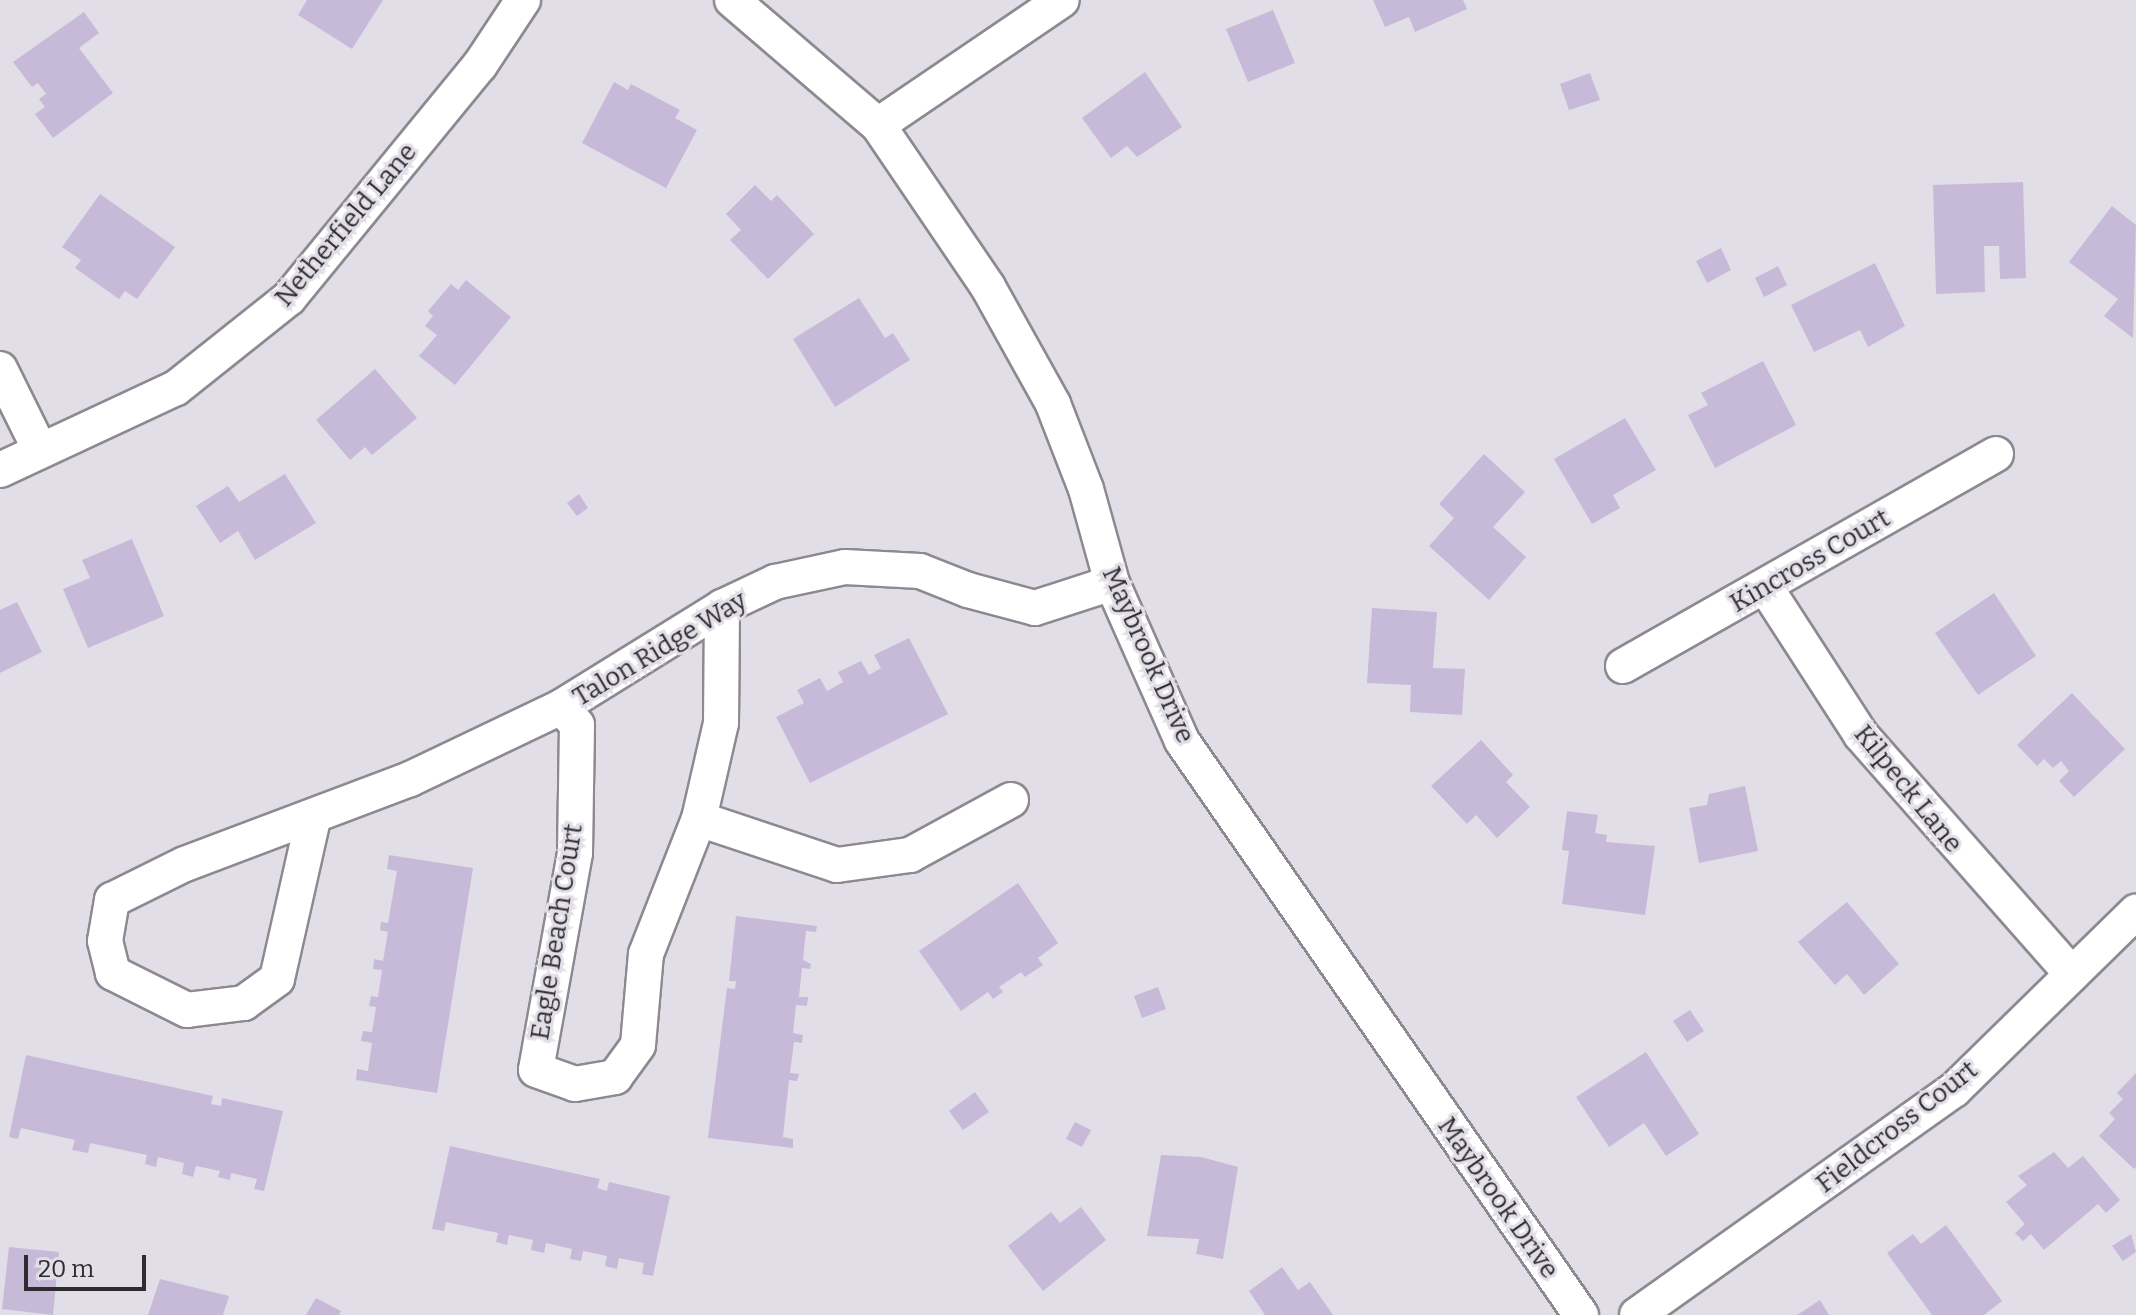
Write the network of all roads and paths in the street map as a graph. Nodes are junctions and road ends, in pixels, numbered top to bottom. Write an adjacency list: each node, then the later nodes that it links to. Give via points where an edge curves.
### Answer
1 (523, 0): 6 (street, Netherfield Lane, via 480,65 289,298 176,388)
2 (732, 0): 4 (street, Maybrook Drive)
3 (1062, 0): 4 (street)
4 (878, 125): 9 (street, Maybrook Drive, via 988,287 1053,404 1086,489)
5 (0, 369): 6 (street)
6 (40, 450): 8 (street, Netherfield Lane)
7 (1996, 454): 10 (street, Kincross Court)
8 (0, 470)
9 (1112, 583): 11 (street, Talon Ridge Way, via 1035,608 920,571 845,567 775,582); 19 (street, Maybrook Drive, via 1182,741)
10 (1766, 588): 12 (street, Kincross Court); 18 (street, Kilpeck Lane, via 1861,735)
11 (722, 607): 13 (street, Talon Ridge Way); 16 (street, Eagle Beach Court, via 721,723)
12 (1623, 666)
13 (561, 707): 15 (street, Talon Ridge Way); 16 (street, Eagle Beach Court, via 577,725 575,853 536,1070 575,1084 615,1077 638,1045 646,954)
14 (1011, 800): 16 (street, via 910,855 837,865)
15 (313, 819): 15 (street, Talon Ridge Way, via 185,864 112,900 105,941 113,973 187,1010 244,1003 277,979)
16 (699, 819)
17 (2136, 912): 18 (street, Fieldcross Court)
18 (2072, 974): 20 (street, Fieldcross Court, via 1954,1090)
19 (1581, 1315)
20 (1637, 1315)

